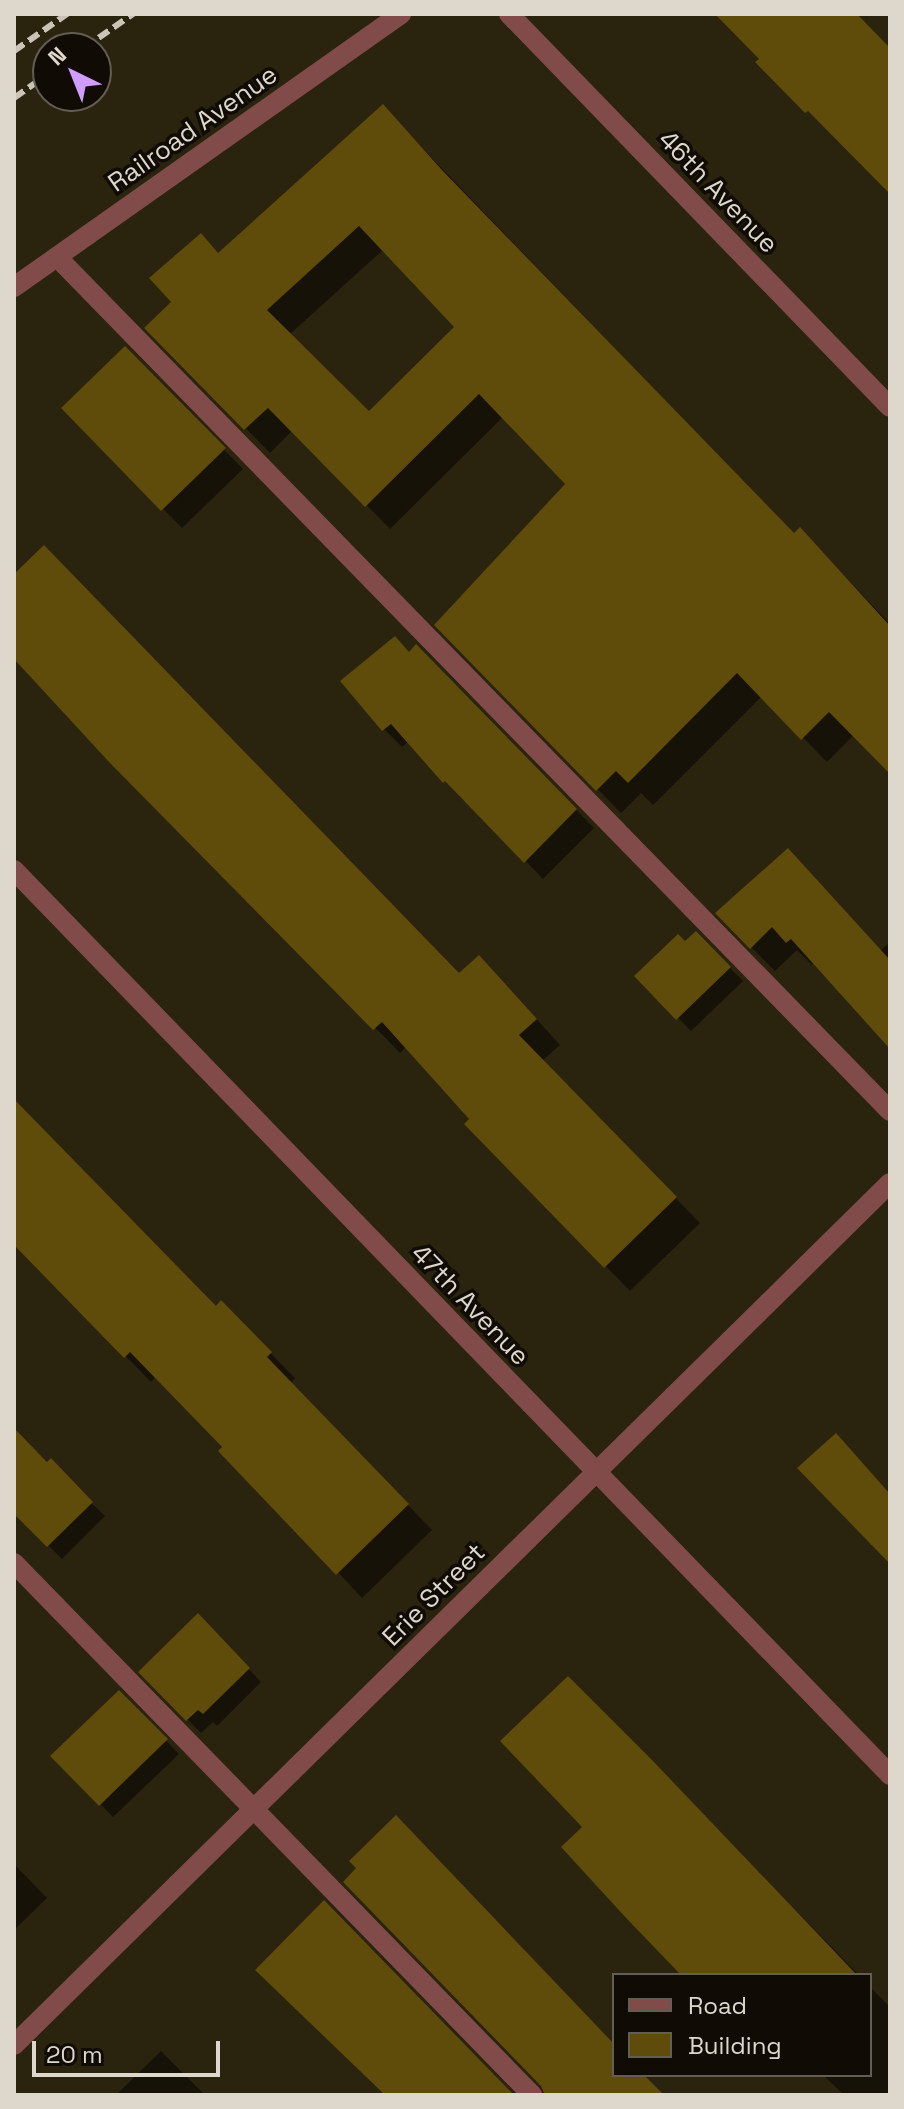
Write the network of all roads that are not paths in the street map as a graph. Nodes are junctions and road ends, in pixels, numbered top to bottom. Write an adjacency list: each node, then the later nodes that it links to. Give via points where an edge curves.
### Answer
1 (401, 14): 3 (street, Railroad Avenue)
2 (509, 14): 5 (street, 46th Avenue)
3 (57, 257): 4 (street, Railroad Avenue); 7 (street)
4 (14, 287)
5 (890, 407)
6 (14, 870): 9 (street, 47th Avenue)
7 (890, 1111)
8 (890, 1183): 9 (street, Erie Street)
9 (596, 1473): 11 (street, 47th Avenue); 12 (street, Erie Street)
10 (14, 1563): 12 (street)
11 (890, 1775)
12 (254, 1809): 13 (street, Erie Street); 14 (street)
13 (14, 2045)
14 (532, 2095)

